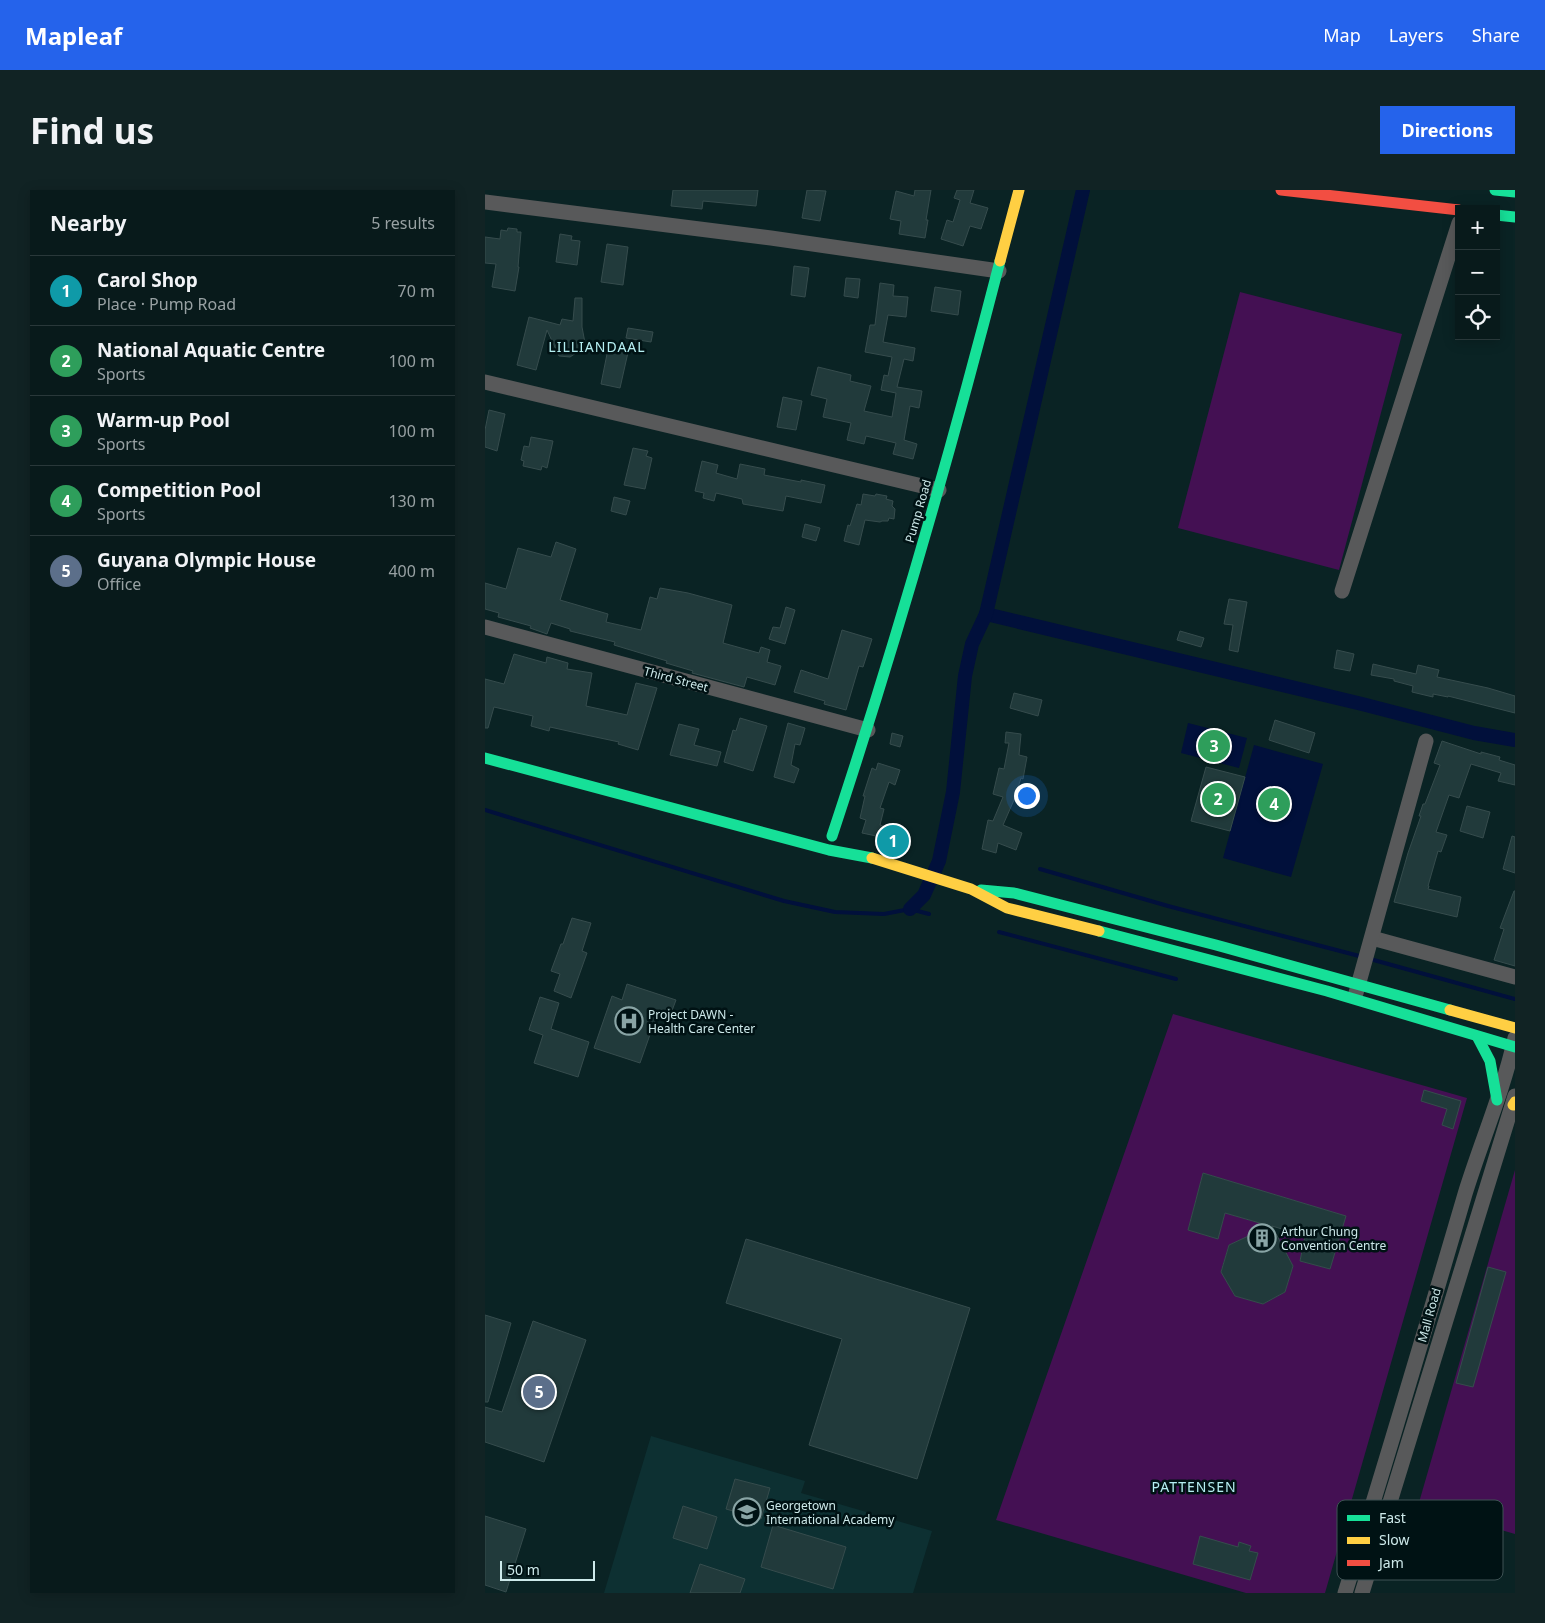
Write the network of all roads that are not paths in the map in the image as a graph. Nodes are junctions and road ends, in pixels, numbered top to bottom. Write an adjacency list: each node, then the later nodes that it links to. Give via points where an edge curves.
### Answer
1 (1019, 190): 10 (main road, Pump Road)
2 (1281, 190): 6 (main road)
3 (1495, 190): 4 (main road)
4 (1515, 192)
5 (485, 202): 10 (street)
6 (1455, 210)
7 (1500, 215): 8 (main road)
8 (1515, 217)
9 (1455, 237): 13 (street)
10 (999, 271): 12 (main road, Pump Road)
11 (485, 382): 12 (street)
12 (939, 490): 15 (main road, Pump Road)
13 (1342, 591)
14 (485, 627): 15 (street, Third Street)
15 (868, 730): 18 (main road, Pump Road, via 827,835)
16 (1426, 742): 20 (street)
17 (485, 758): 18 (main road, via 829,850)
18 (871, 858): 19 (main road)
19 (966, 888): 22 (main road, via 1014,893); 23 (main road, via 1007,908 1213,960)
20 (1372, 938): 21 (street); 22 (street)
21 (1515, 977)
22 (1360, 979): 23 (street); 24 (main road)
23 (1354, 1000): 25 (main road)
24 (1515, 1028)
25 (1478, 1038): 26 (main road); 27 (main road, via 1489,1061)
26 (1514, 1044): 27 (street, Mall Road)
27 (1497, 1100): 29 (street, Mall Road, via 1472,1171)
28 (1514, 1101): 30 (street, Mall Road)
29 (1374, 1500)
30 (1391, 1500)
31 (1349, 1580): 33 (street, Mall Road)
32 (1366, 1580): 34 (street, Mall Road)
33 (1345, 1593)
34 (1362, 1593)

